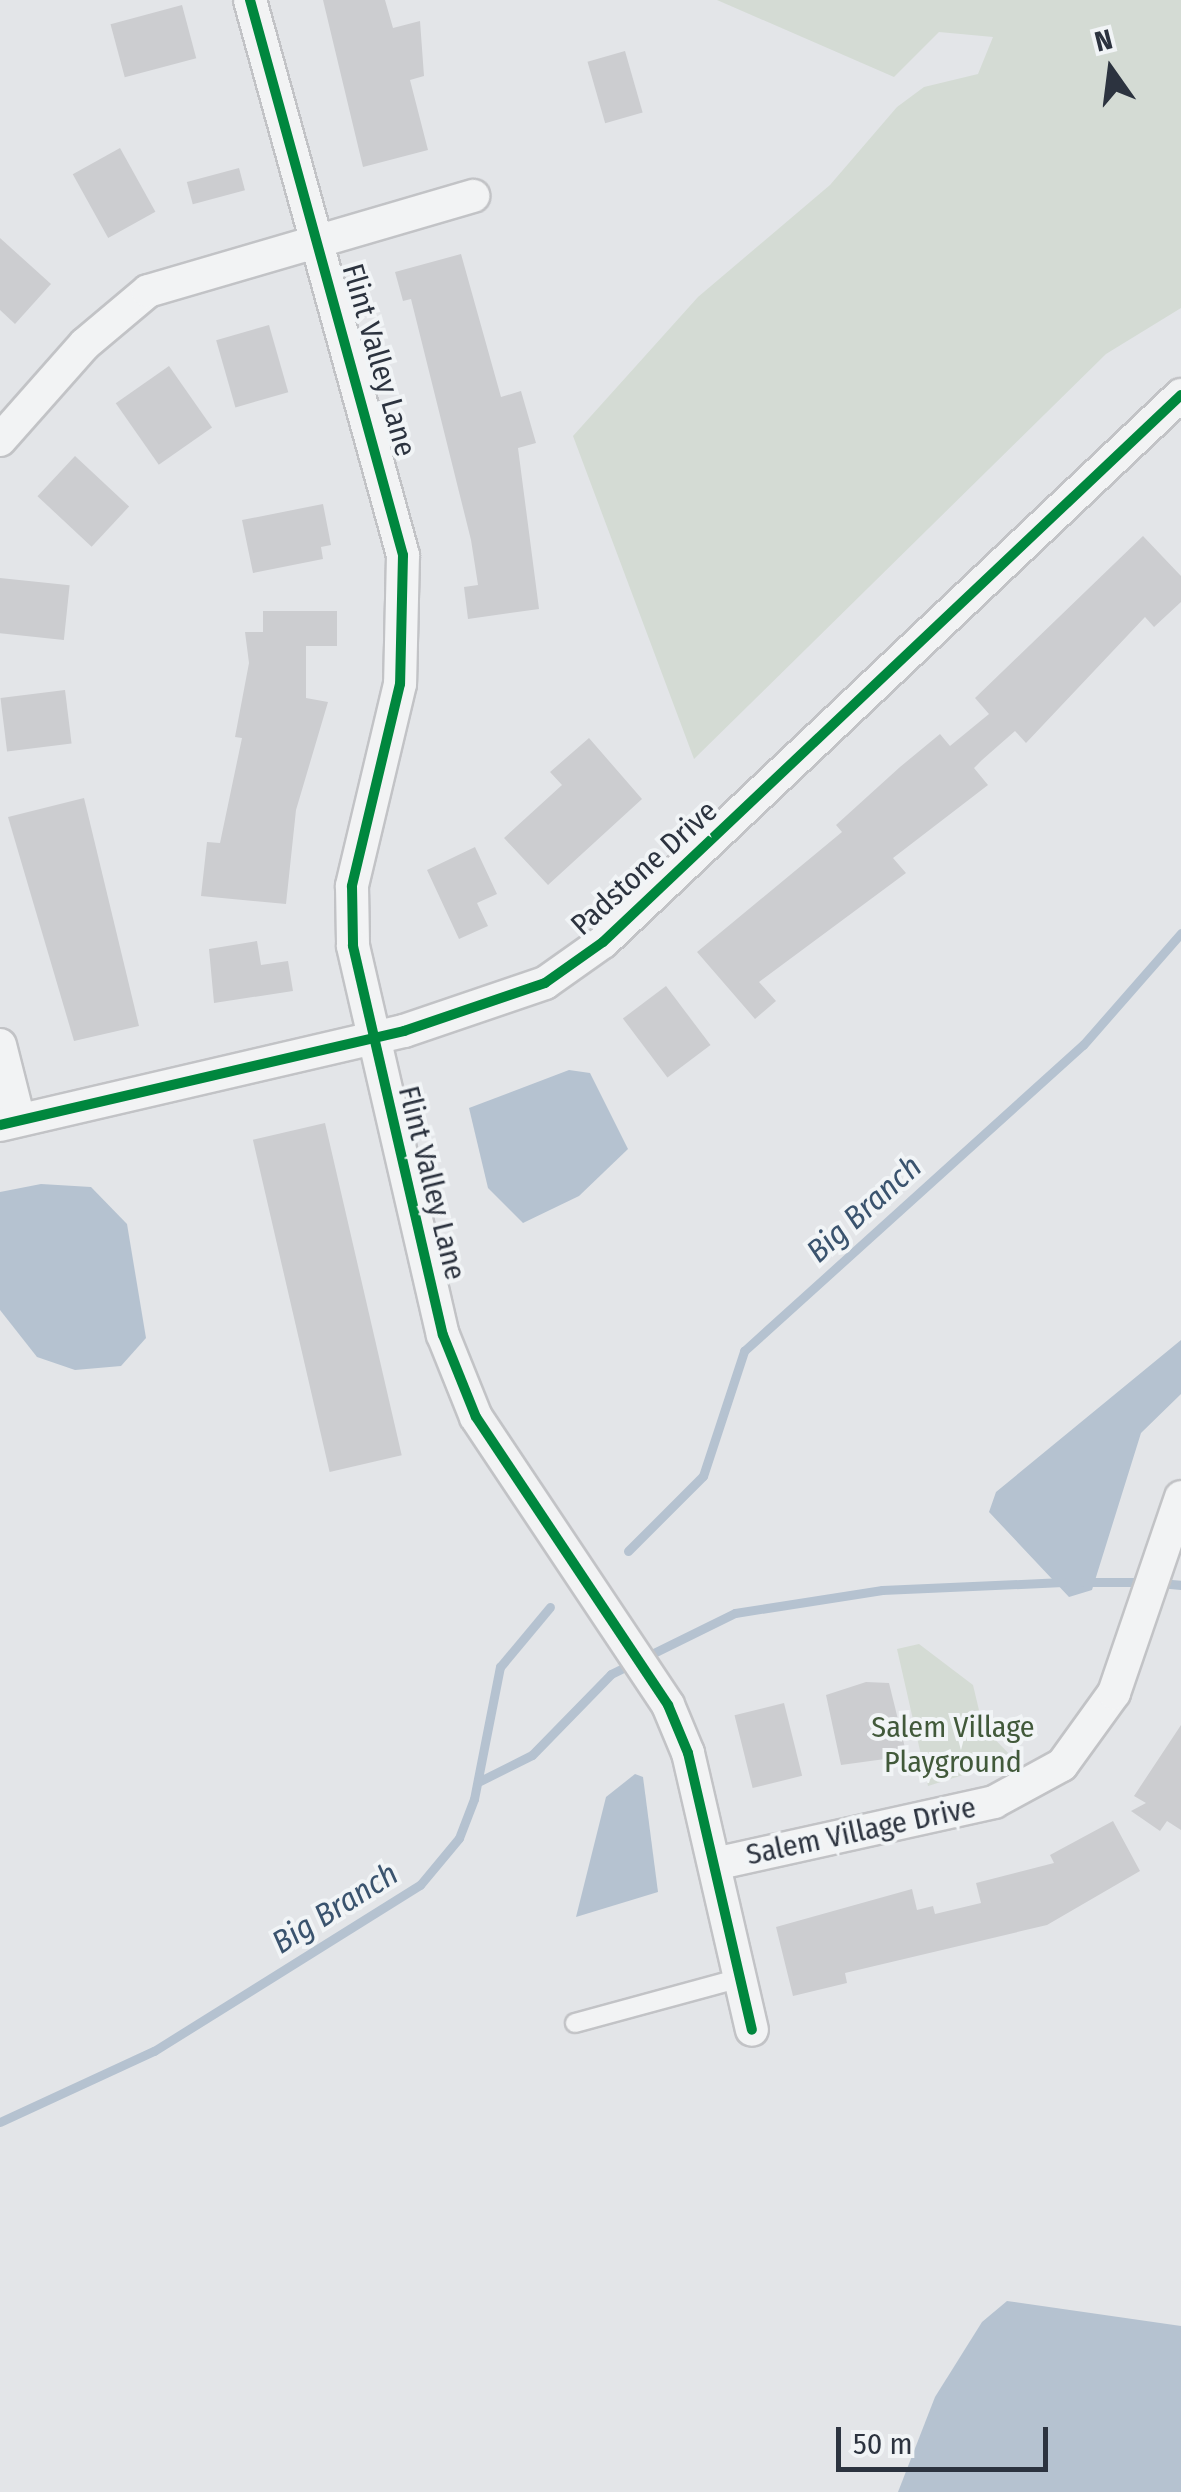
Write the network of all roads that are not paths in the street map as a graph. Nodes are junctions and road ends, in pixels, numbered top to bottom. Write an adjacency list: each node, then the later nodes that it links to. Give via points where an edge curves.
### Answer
1 (250, 0): 3 (street, Flint Valley Lane)
2 (473, 196): 3 (street)
3 (319, 239): 5 (street, via 148,290 84,344); 6 (street, Flint Valley Lane, via 403,555 400,684 352,886)
4 (1181, 396): 6 (street, Padstone Drive, via 590,953 515,998)
5 (0, 440)
6 (370, 1039): 8 (street, Padstone Drive); 10 (street, Flint Valley Lane, via 458,1380 668,1705)
7 (0, 1045): 8 (street)
8 (9, 1123)
9 (1181, 1498): 10 (street, Salem Village Drive, via 1114,1693 1062,1765 994,1802)
10 (715, 1864): 11 (street, Flint Valley Lane)
11 (741, 1978): 12 (lane); 13 (street, Flint Valley Lane)
12 (574, 2023)
13 (752, 2030)

